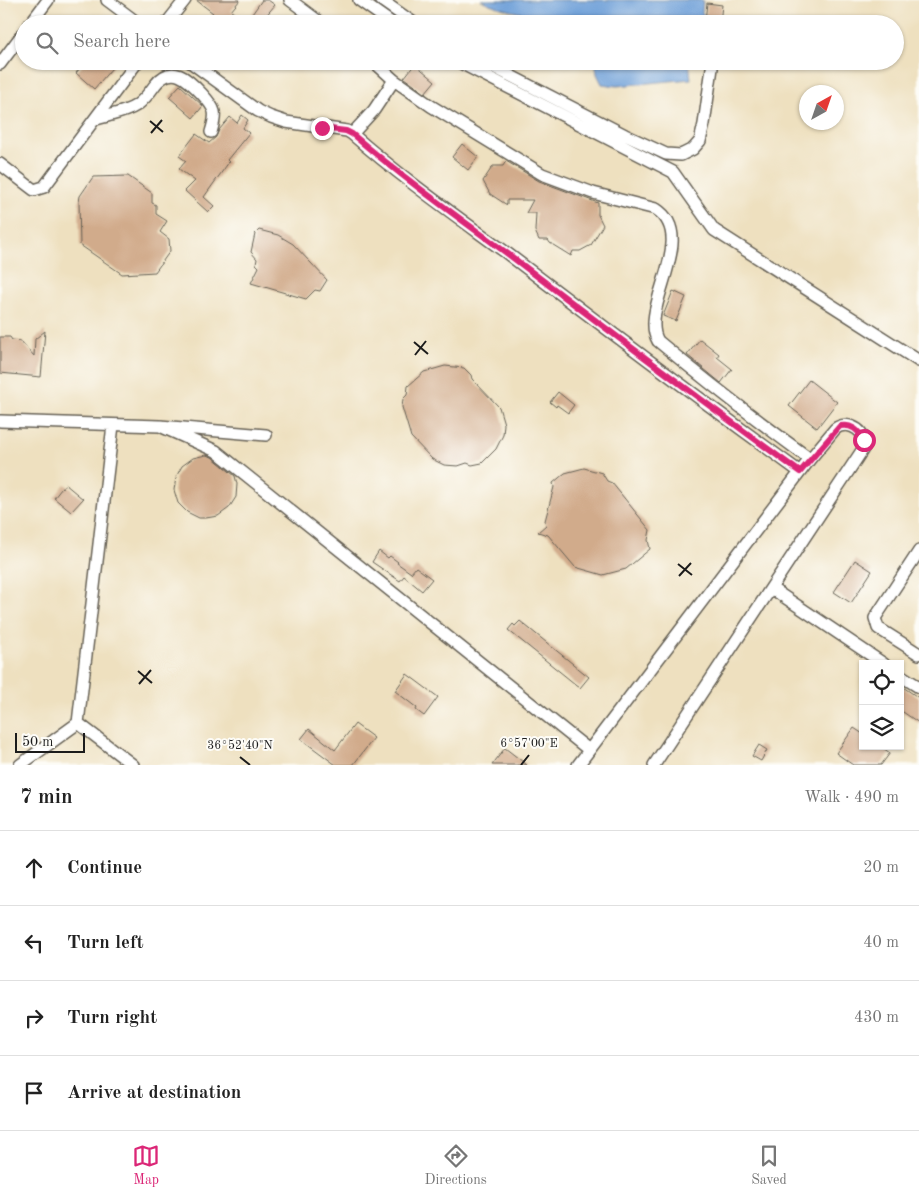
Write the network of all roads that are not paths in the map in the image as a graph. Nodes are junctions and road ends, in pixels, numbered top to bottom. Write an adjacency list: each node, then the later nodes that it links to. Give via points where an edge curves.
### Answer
1 (48, 0): 7 (lane)
2 (107, 0): 8 (lane)
3 (185, 0): 9 (lane)
4 (290, 0): 10 (lane)
5 (359, 0): 11 (lane)
6 (381, 0): 12 (lane)
7 (37, 15)
8 (126, 15)
9 (173, 15)
10 (310, 15)
11 (380, 15)
12 (402, 15)
13 (15, 44): 14 (lane)
14 (0, 64)
15 (131, 70): 22 (lane)
16 (202, 70): 24 (lane, via 271,117)
17 (383, 70): 21 (lane)
18 (475, 70): 26 (lane, via 673,172 714,230)
19 (499, 70): 20 (lane, via 625,135 666,154 681,155 700,141)
20 (712, 70)
21 (394, 80): 24 (lane, via 374,110); 31 (lane, via 542,174 664,214 672,238 654,318 655,337)
22 (96, 119): 23 (lane, via 131,108 162,76 176,74 195,86 215,111); 25 (lane, via 44,187 34,190)
23 (211, 132)
24 (352, 134): 32 (lane, via 439,204)
25 (0, 164)
26 (919, 361)
27 (0, 421): 28 (lane)
28 (113, 426): 29 (lane); 39 (lane)
29 (160, 426): 30 (lane); 40 (lane, via 216,451)
30 (266, 434)
31 (810, 459): 32 (lane); 34 (lane, via 840,426 852,426 864,440 863,449)
32 (800, 472): 40 (lane)
33 (919, 551): 35 (lane, via 875,618 878,628)
34 (772, 588): 36 (lane); 44 (lane)
35 (919, 654)
36 (878, 660)
37 (904, 678): 38 (lane)
38 (919, 687)
39 (78, 723): 41 (lane); 42 (lane)
40 (589, 750): 43 (lane)
41 (20, 765)
42 (133, 765)
43 (578, 765)
44 (654, 765)

